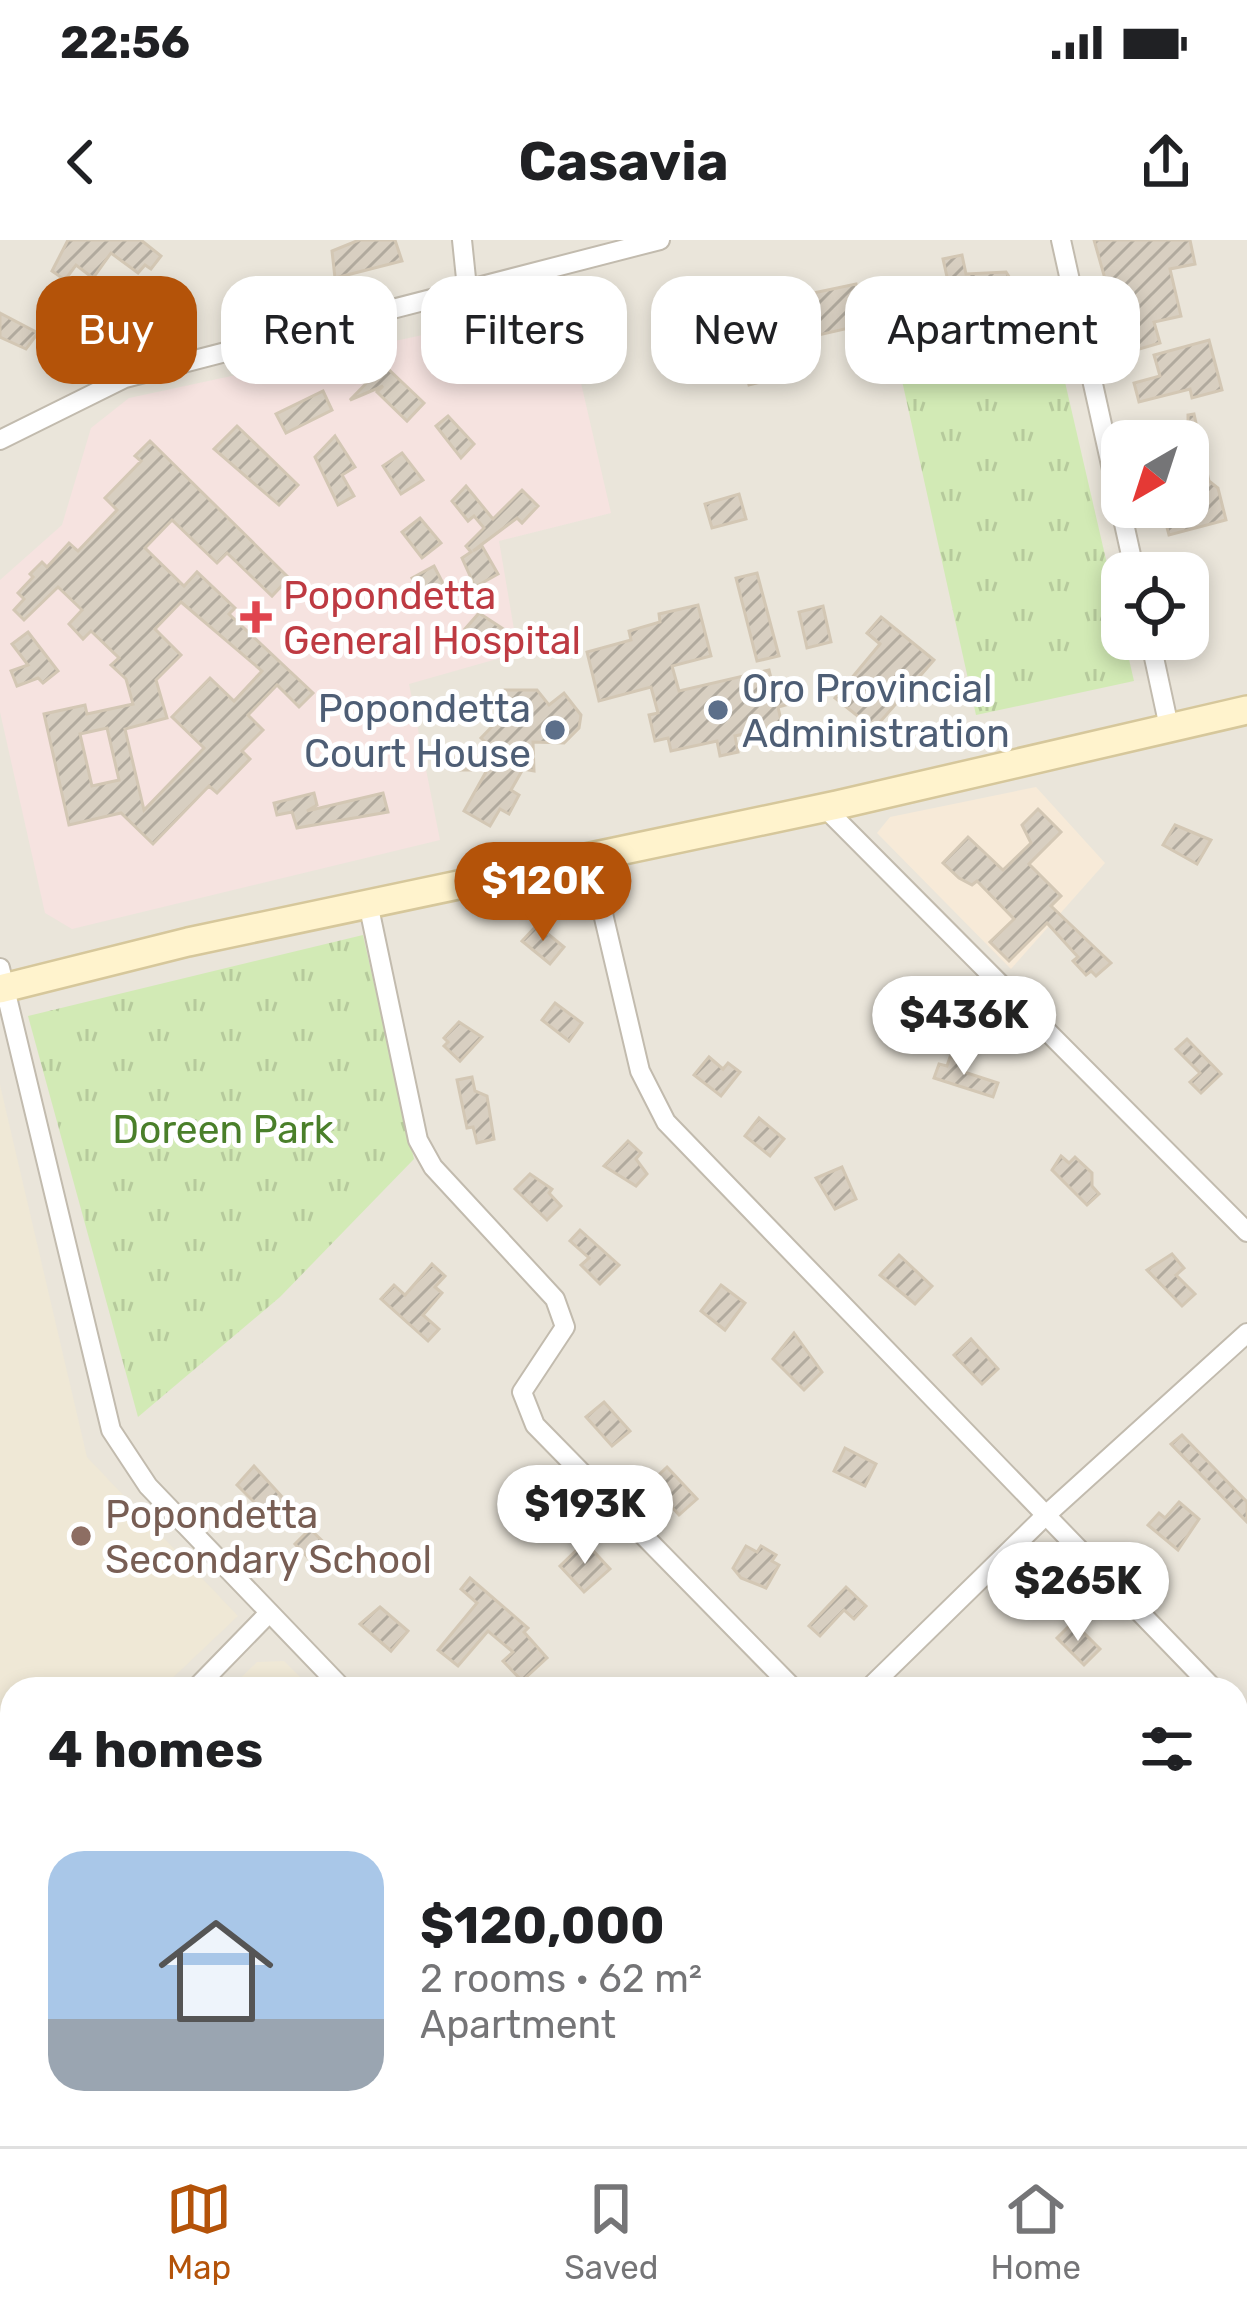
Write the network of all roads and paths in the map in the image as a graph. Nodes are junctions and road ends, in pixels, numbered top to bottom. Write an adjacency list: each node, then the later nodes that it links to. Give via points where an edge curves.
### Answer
1 (462, 240): 4 (street)
2 (660, 240): 5 (street)
3 (1061, 240): 8 (street)
4 (466, 276)
5 (515, 276)
6 (421, 300): 7 (street, via 125,378)
7 (0, 440)
8 (1130, 552)
9 (1155, 660): 11 (street)
10 (1247, 710): 11 (main road)
11 (1169, 727): 12 (main road)
12 (824, 807): 13 (main road); 16 (street)
13 (589, 854): 14 (main road); 18 (street, via 640,1071 666,1122)
14 (368, 903): 15 (main road); 22 (street, via 418,1140 433,1167 555,1299 565,1327 522,1392 535,1424)
15 (2, 982): 19 (street, via 111,1430 148,1486)
16 (1247, 1232)
17 (1247, 1333): 18 (street)
18 (1046, 1515): 23 (street); 24 (street)
19 (269, 1613): 20 (street); 21 (street)
20 (207, 1677)
21 (332, 1677)
22 (782, 1677)
23 (880, 1677)
24 (1202, 1677)

